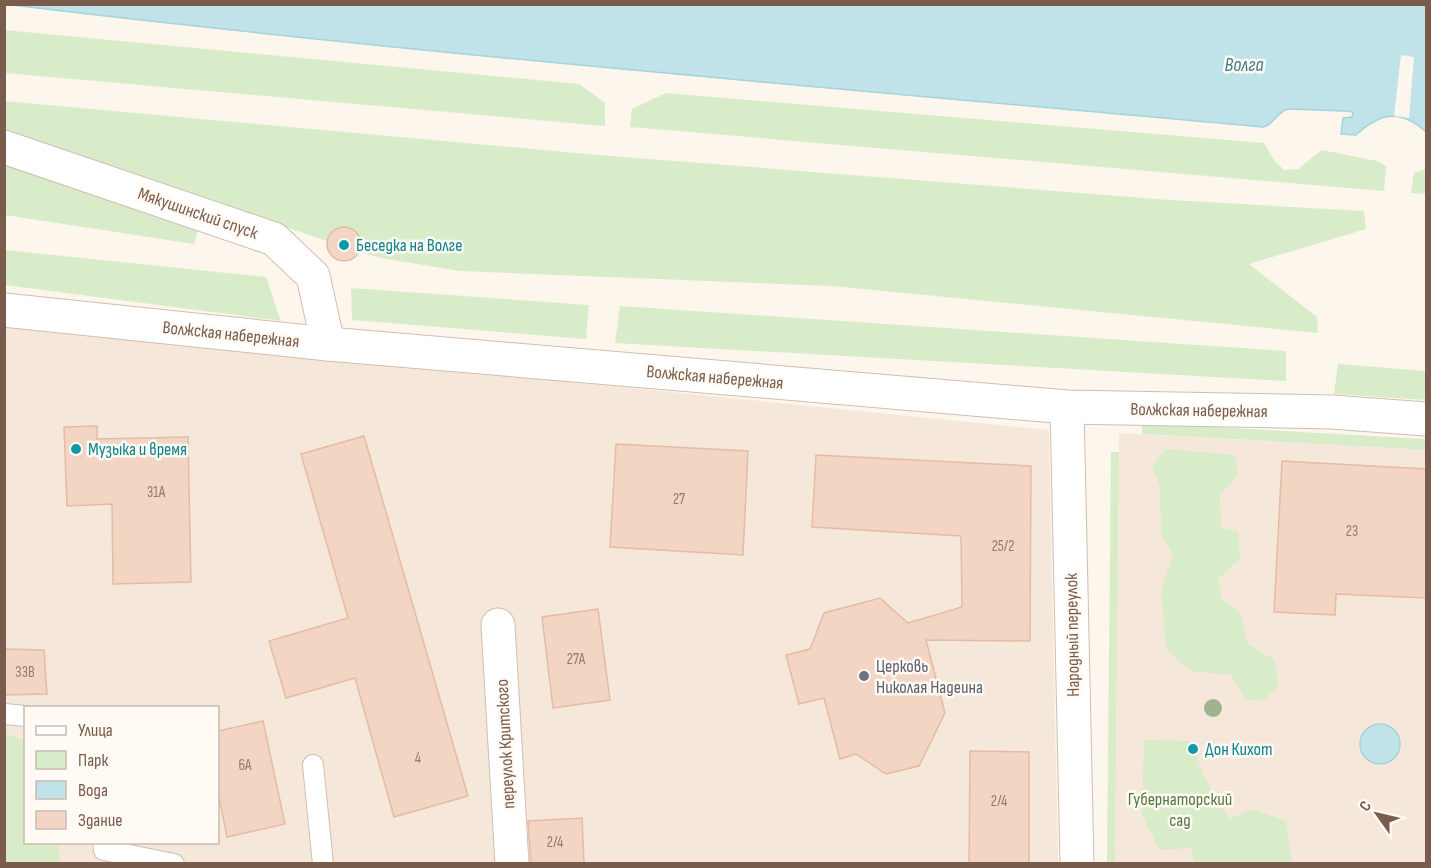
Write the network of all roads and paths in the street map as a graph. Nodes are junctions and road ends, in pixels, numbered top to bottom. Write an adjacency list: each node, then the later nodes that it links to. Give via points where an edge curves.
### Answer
1 (4, 147): 3 (street, Мякушинский спуск, via 274,238 312,276)
2 (4, 310): 3 (street, Волжская набережная)
3 (328, 344): 4 (street, Волжская набережная)
4 (1067, 407): 5 (street, Волжская набережная, via 1332,412); 14 (street, Народный переулок)
5 (1426, 418)
6 (498, 625): 13 (street, переулок Критского)
7 (4, 714): 8 (lane)
8 (24, 716)
9 (313, 765): 12 (lane)
10 (103, 844): 11 (lane, via 104,850)
11 (174, 864)
12 (323, 864)
13 (512, 864)
14 (1077, 864)

